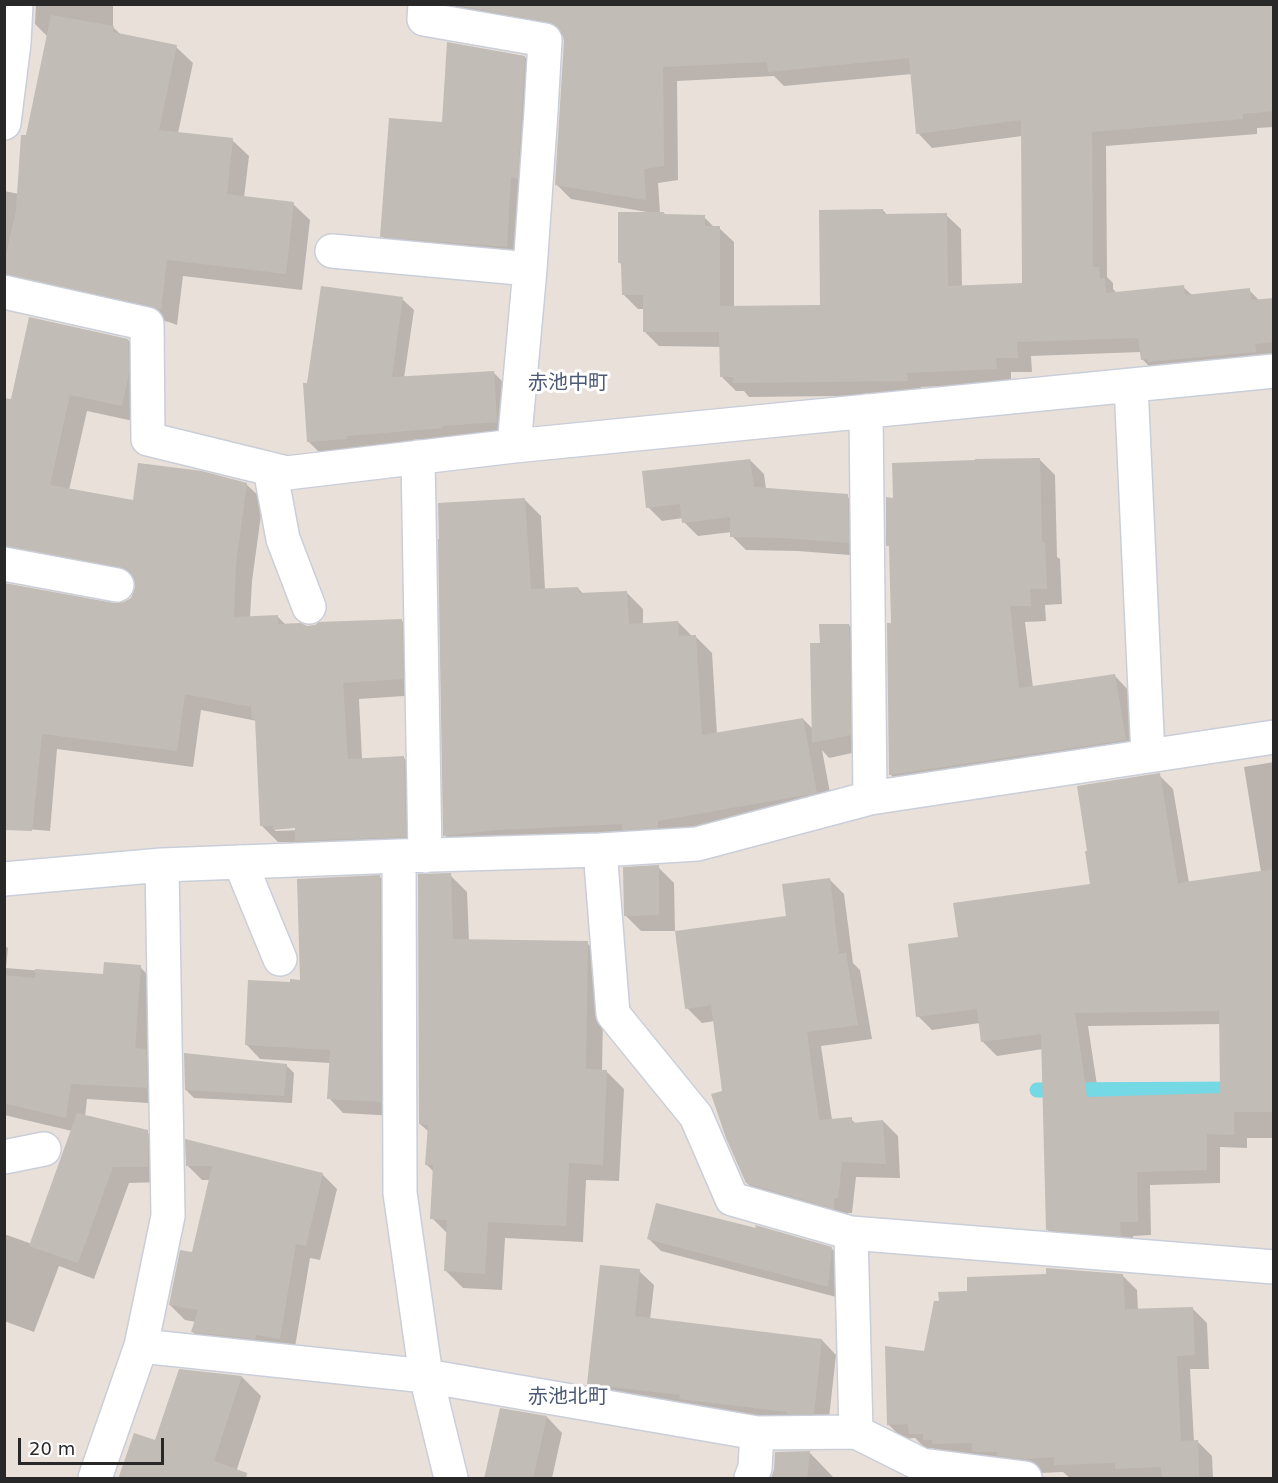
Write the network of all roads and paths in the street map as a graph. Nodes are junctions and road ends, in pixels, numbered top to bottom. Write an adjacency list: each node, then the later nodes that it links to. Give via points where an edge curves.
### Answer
1 (16, 4): 3 (street)
2 (425, 4): 6 (street, via 424,20 545,40)
3 (9, 43): 4 (street)
4 (4, 123)
5 (332, 251): 6 (street)
6 (530, 269): 11 (street)
7 (4, 292): 13 (street, via 147,324 148,439)
8 (1274, 371): 9 (street)
9 (1131, 385): 10 (street); 18 (street)
10 (866, 411): 11 (street); 19 (street)
11 (514, 446): 12 (street)
12 (418, 457): 13 (street, via 287,473); 21 (street)
13 (270, 469): 16 (street, via 283,539)
14 (4, 564): 15 (street)
15 (117, 585)
16 (309, 607)
17 (1274, 737): 18 (street)
18 (1148, 756): 19 (street)
19 (870, 798): 20 (street, via 697,843)
20 (600, 850): 21 (street); 28 (street, via 613,1014 696,1116 732,1199)
21 (412, 856): 22 (street); 31 (street, via 400,1193)
22 (240, 862): 23 (street); 25 (street)
23 (162, 865): 24 (street); 30 (street, via 168,1216)
24 (4, 879)
25 (280, 959)
26 (44, 1149): 27 (street)
27 (4, 1157)
28 (851, 1233): 29 (street); 32 (street)
29 (1274, 1267)
30 (141, 1346): 31 (street); 34 (street)
31 (426, 1376): 33 (street); 35 (street)
32 (856, 1432): 33 (street); 37 (street, via 922,1465)
33 (757, 1433): 36 (street)
34 (95, 1479)
35 (451, 1479)
36 (751, 1479)
37 (1025, 1479)

